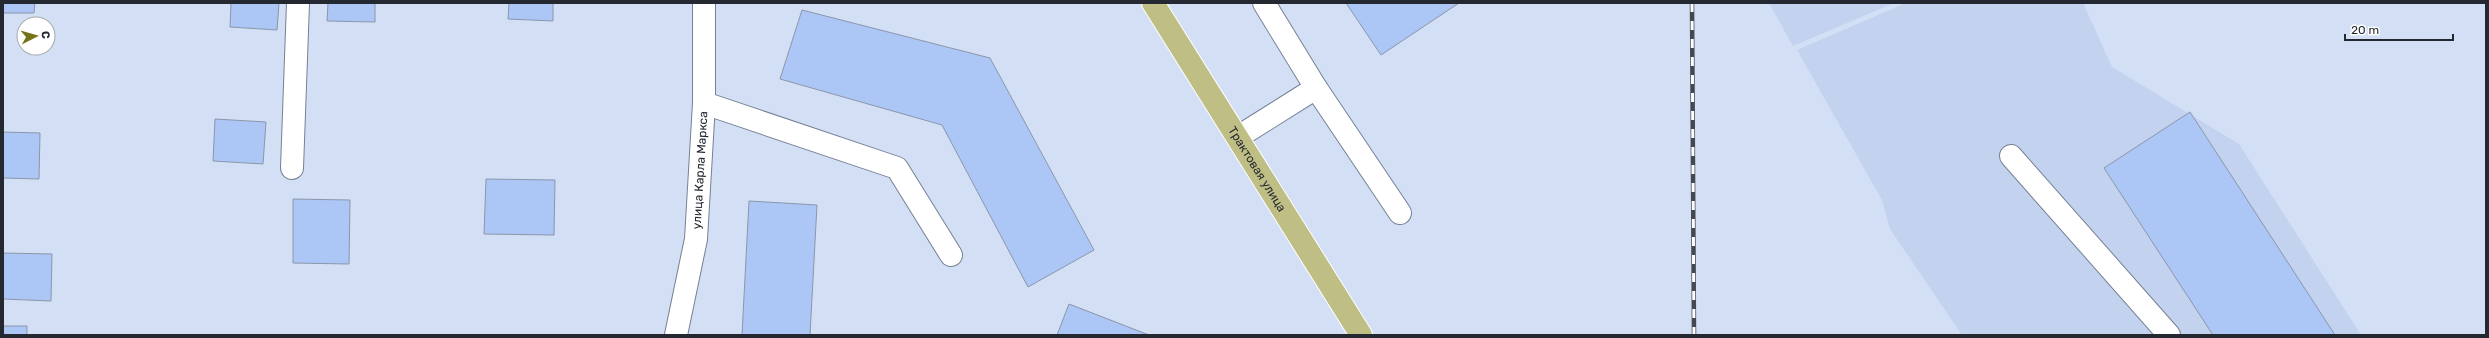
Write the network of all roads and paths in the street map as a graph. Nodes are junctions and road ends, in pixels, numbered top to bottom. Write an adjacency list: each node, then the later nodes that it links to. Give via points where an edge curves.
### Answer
1 (298, 3): 9 (street)
2 (704, 3): 6 (street, улица Карла Маркса)
3 (1153, 3): 7 (main road, Трактовая улица)
4 (1264, 3): 5 (street)
5 (1316, 88): 7 (street); 10 (street)
6 (704, 103): 11 (street, via 896,168); 12 (street, улица Карла Маркса, via 696,239)
7 (1238, 137): 13 (main road, Трактовая улица)
8 (2011, 156): 14 (street)
9 (292, 168)
10 (1400, 213)
11 (951, 255)
12 (676, 335)
13 (1361, 335)
14 (2169, 335)

